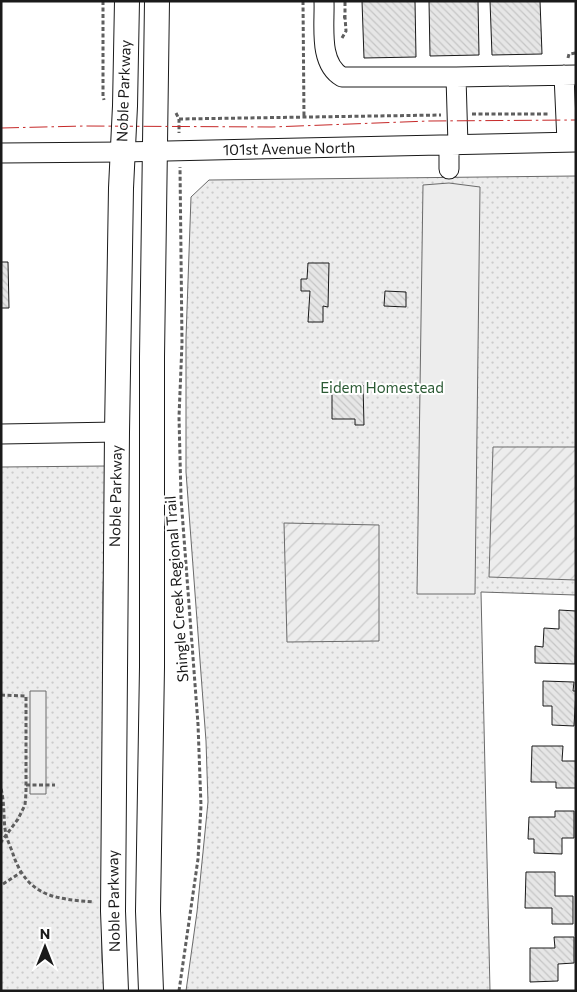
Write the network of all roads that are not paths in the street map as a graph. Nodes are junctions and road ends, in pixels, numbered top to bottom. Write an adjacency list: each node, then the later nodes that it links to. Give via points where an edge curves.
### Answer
1 (127, 1): 9 (main road, Noble Parkway)
2 (157, 1): 8 (main road, Noble Parkway)
3 (324, 1): 5 (street, via 325,50 335,73 352,78)
4 (570, 75): 5 (street); 6 (street, via 566,113)
5 (456, 77): 7 (street, via 457,114)
6 (572, 142): 7 (street, 101st Avenue North)
7 (453, 145): 8 (street, 101st Avenue North); 11 (street)
8 (155, 151): 9 (street, 101st Avenue North); 15 (main road, Noble Parkway, via 148,911)
9 (123, 152): 10 (street, 101st Avenue North); 12 (main road, Noble Parkway)
10 (1, 153)
11 (449, 169)
12 (117, 432): 13 (street); 14 (main road, Noble Parkway, via 113,892)
13 (1, 434)
14 (116, 991)
15 (151, 991)

